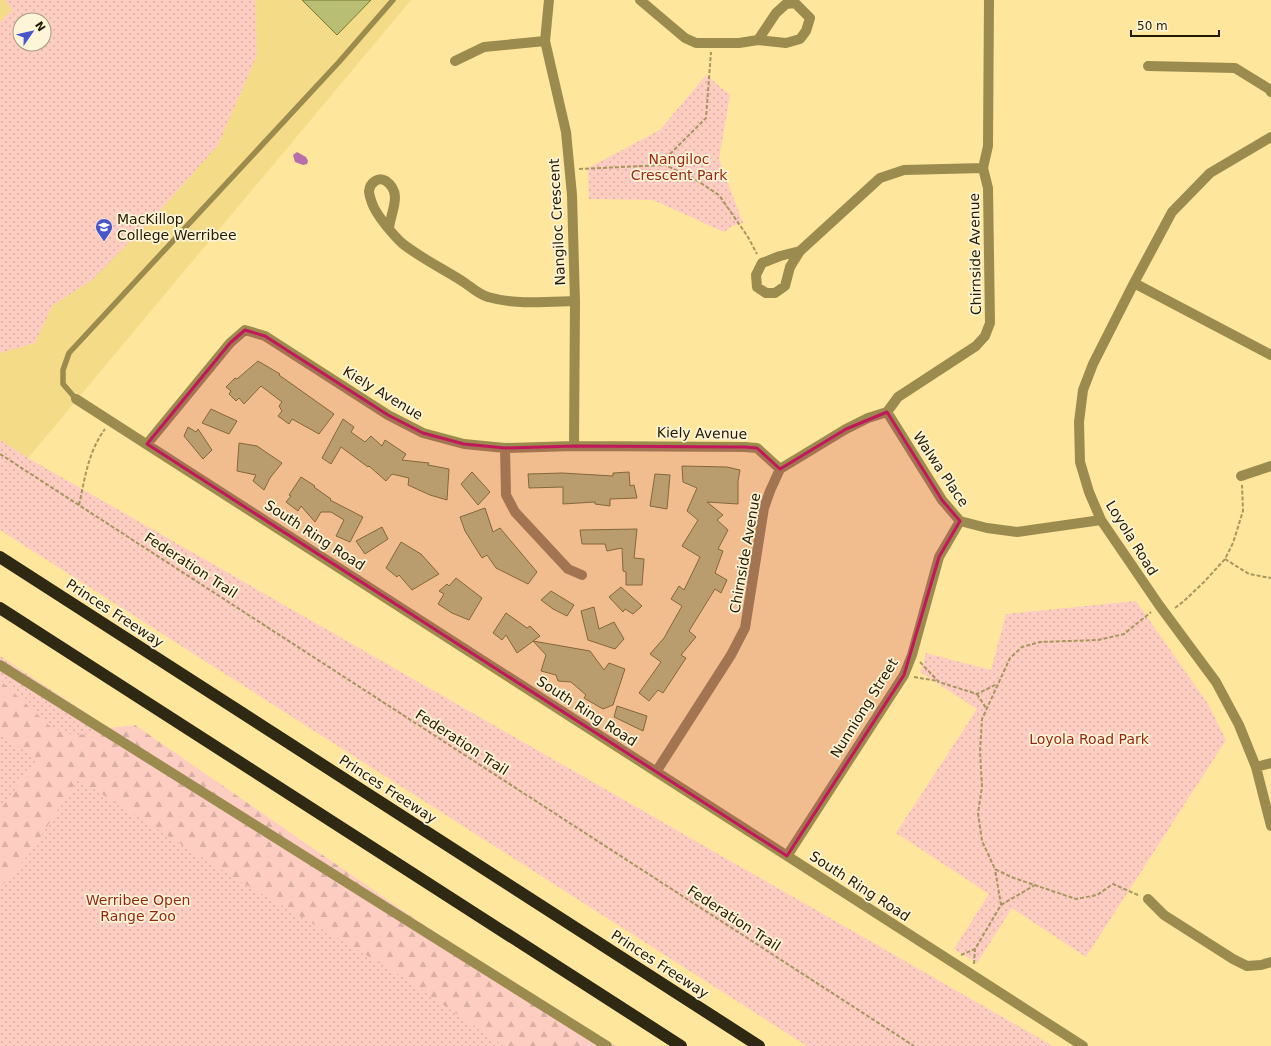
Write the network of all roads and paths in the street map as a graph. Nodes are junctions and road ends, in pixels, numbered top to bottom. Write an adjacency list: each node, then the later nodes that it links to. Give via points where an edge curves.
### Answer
1 (393, 0): 21 (lane, via 334,68 69,353 63,370 63,384)
2 (549, 0): 6 (street, Nangiloc Crescent)
3 (640, 0): 7 (street, via 685,38 696,43)
4 (989, 0): 13 (street, via 988,146)
5 (758, 40): 5 (street, via 776,13 786,4 795,3 810,18 800,39 786,43); 7 (street)
6 (544, 41): 8 (street, via 484,47); 14 (street, Nangiloc Crescent, via 566,132)
7 (712, 43): 12 (path, via 706,118 670,154)
8 (455, 61)
9 (1148, 66): 10 (street, via 1235,68)
10 (1271, 92)
11 (1271, 137): 18 (street, Loyola Road, via 1210,173 1172,212)
12 (665, 165): 14 (path); 17 (path, via 693,178 719,196 748,237)
13 (982, 168): 16 (street, via 904,170 880,178); 22 (street, Chirnside Avenue, via 988,188 990,323 985,336 976,346 898,397)
14 (570, 170): 19 (street, Nangiloc Crescent)
15 (388, 228): 19 (street, via 402,243 485,297 511,302)
16 (800, 251): 17 (street); 17 (street, via 790,267 785,286 775,294 766,293 756,287 756,275)
17 (762, 263)
18 (1134, 282): 20 (street); 32 (street, Loyola Road, via 1093,364 1083,390 1079,422 1080,462 1088,492)
19 (575, 301): 25 (street, Nangiloc Crescent)
20 (1270, 353)
21 (76, 399): 23 (street, South Ring Road)
22 (887, 412): 29 (street, via 846,429); 33 (street, Walwa Place, via 942,500)
23 (111, 421): 24 (street, South Ring Road); 31 (path, via 99,437 89,459)
24 (147, 444): 26 (street, Kiely Avenue, via 230,343 245,330 265,336 388,415 423,433 464,444); 50 (street, South Ring Road)
25 (574, 446): 26 (street, Kiely Avenue); 29 (street, Kiely Avenue, via 757,448)
26 (505, 448): 36 (street, via 506,495 515,512 568,569)
27 (0, 454): 31 (path, Federation Trail)
28 (1271, 466): 30 (street)
29 (780, 470): 50 (street, Chirnside Avenue, via 764,508 745,628 731,655)
30 (1241, 476): 35 (path, via 1243,511)
31 (79, 505): 62 (path, Federation Trail)
32 (1101, 520): 33 (street, Walwa Place, via 1017,532); 38 (street, Loyola Road)
33 (960, 521): 41 (street, Nunniong Street, via 939,557)
34 (0, 557): 61 (highway, Princes Freeway)
35 (1225, 559): 37 (path, via 1249,574); 40 (path, via 1184,601)
36 (582, 575)
37 (1271, 578)
38 (1159, 605): 40 (street, Loyola Road); 45 (path, via 1124,634 1098,640 1040,642 1022,647 1010,658)
39 (0, 608): 60 (highway)
40 (1166, 614): 49 (street, Loyola Road, via 1216,682 1239,725)
41 (912, 655): 43 (street, Nunniong Street); 44 (path)
42 (0, 665): 59 (street)
43 (904, 675): 44 (path); 52 (street, Nunniong Street)
44 (939, 682): 46 (path)
45 (998, 684): 46 (path); 47 (path)
46 (977, 694): 47 (path)
47 (987, 709): 53 (path, via 982,718 982,787 978,813 982,841)
48 (1271, 763): 49 (street)
49 (1256, 767): 51 (street, Loyola Road)
50 (656, 772): 52 (street, South Ring Road)
51 (1271, 826)
52 (787, 856): 57 (street, South Ring Road)
53 (995, 869): 54 (path); 56 (path)
54 (1035, 885): 55 (path, via 1076,899 1097,895 1113,884); 56 (path)
55 (1148, 900): 58 (street, via 1164,915 1233,959 1247,966)
56 (1001, 904): 57 (path, via 974,949)
57 (948, 960): 63 (street, South Ring Road)
58 (1271, 962)
59 (607, 1046)
60 (682, 1046)
61 (760, 1046)
62 (914, 1046)
63 (1083, 1046)

